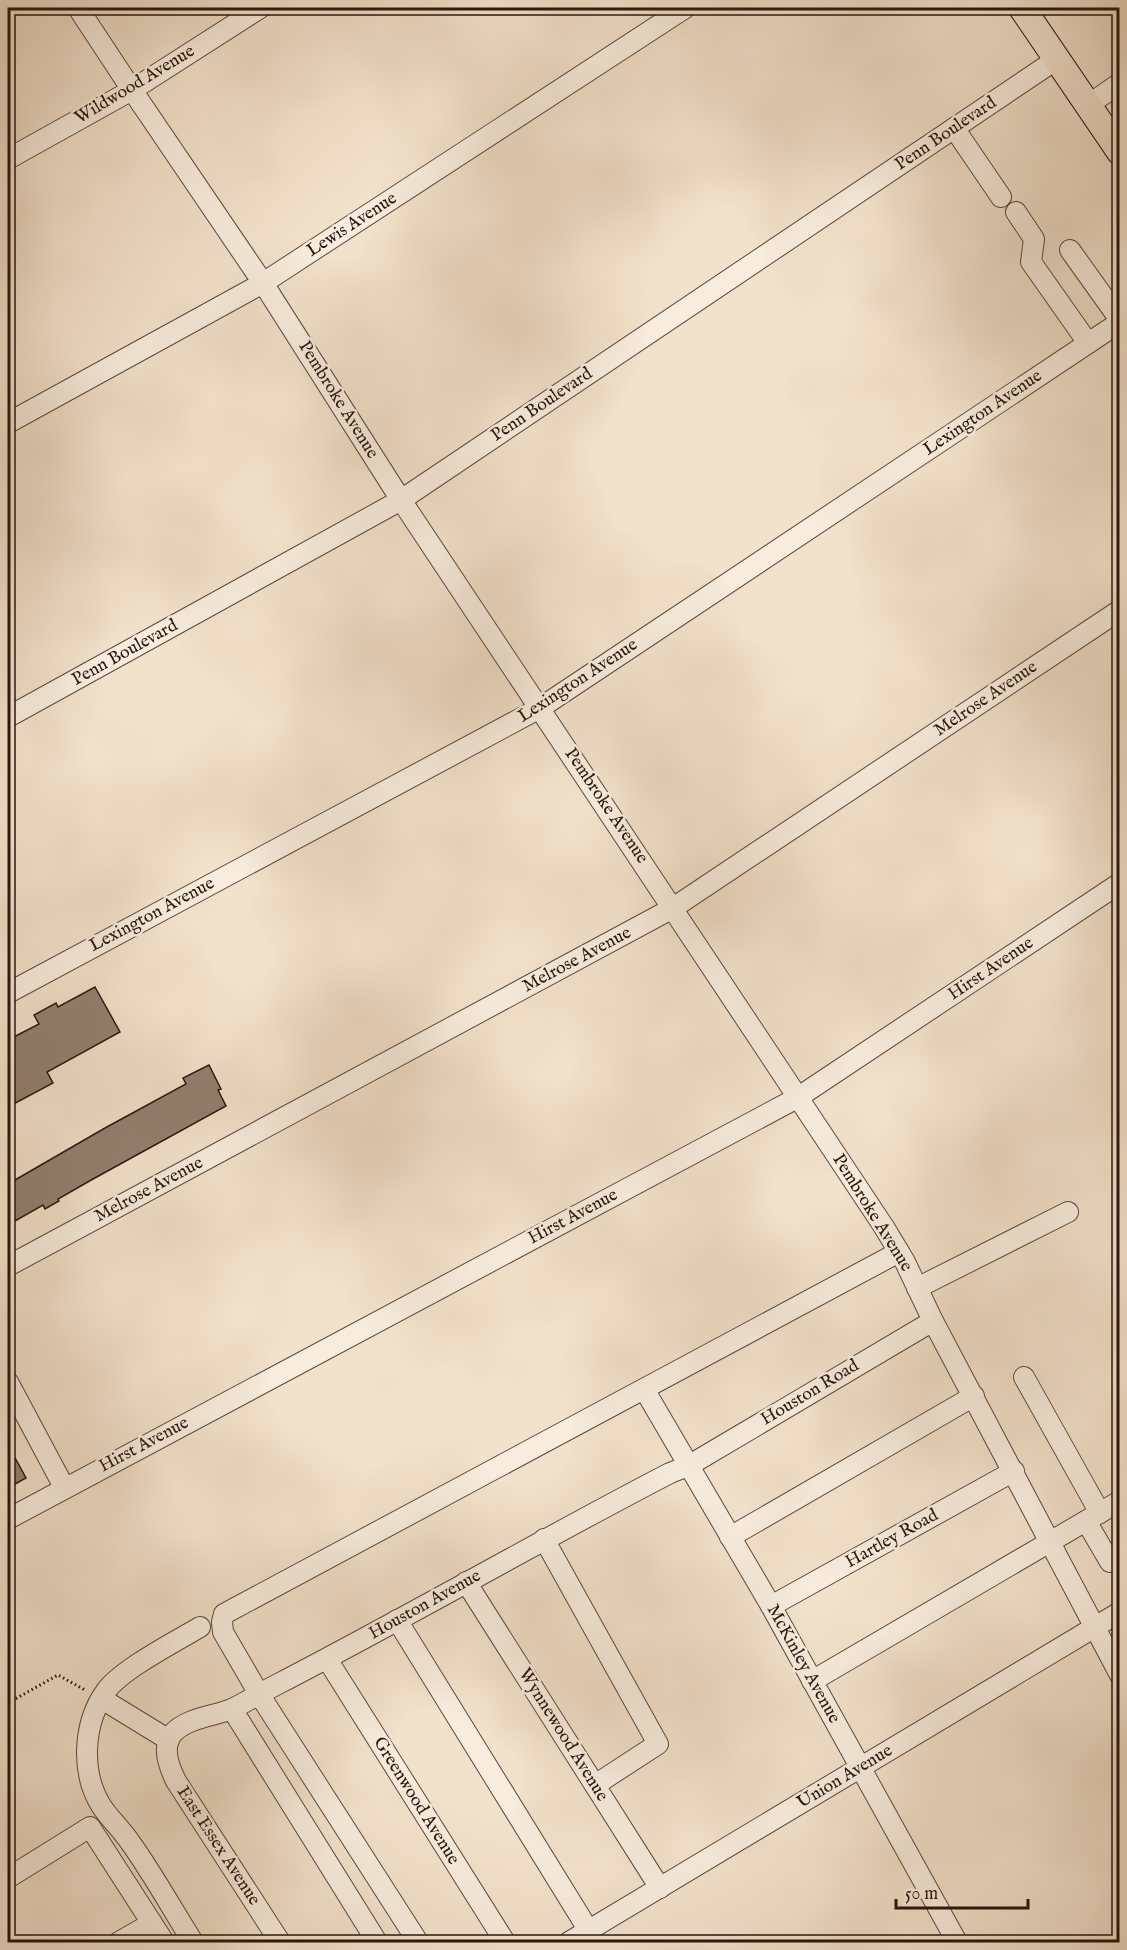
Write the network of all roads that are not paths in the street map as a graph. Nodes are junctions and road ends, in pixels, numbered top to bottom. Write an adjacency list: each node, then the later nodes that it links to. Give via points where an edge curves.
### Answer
1 (78, 8): 7 (street, Pembroke Avenue)
2 (260, 8): 7 (street, Wildwood Avenue)
3 (685, 8): 15 (street, Lewis Avenue)
4 (1022, 8): 5 (main road)
5 (1057, 59): 8 (main road); 9 (street, Penn Boulevard)
6 (1119, 82): 8 (street)
7 (132, 90): 11 (street, Wildwood Avenue); 15 (street, Pembroke Avenue)
8 (1088, 105): 10 (main road)
9 (954, 128): 12 (street); 19 (street, Penn Boulevard)
10 (1119, 152)
11 (8, 159)
12 (1001, 196)
13 (1016, 212): 17 (street, via 1034,239 1031,262)
14 (1070, 250): 16 (street)
15 (263, 283): 18 (street, Lewis Avenue); 19 (street, Pembroke Avenue)
16 (1118, 327): 17 (street, Lexington Avenue)
17 (1088, 343): 21 (street, Lexington Avenue)
18 (8, 423)
19 (401, 500): 21 (street, Pembroke Avenue); 22 (street, Penn Boulevard)
20 (1119, 609): 24 (street, Melrose Avenue)
21 (540, 708): 24 (street, Pembroke Avenue); 25 (street, Lexington Avenue)
22 (8, 717)
23 (1119, 883): 26 (street, Hirst Avenue)
24 (673, 908): 26 (street, Pembroke Avenue); 29 (street, Melrose Avenue)
25 (8, 993)
26 (797, 1098): 28 (street, Pembroke Avenue); 38 (street, Hirst Avenue)
27 (1068, 1212): 30 (street)
28 (899, 1252): 30 (street, Pembroke Avenue); 34 (street)
29 (8, 1266)
30 (917, 1288): 31 (street, Pembroke Avenue)
31 (933, 1321): 35 (street, Pembroke Avenue); 36 (street, Houston Road)
32 (1024, 1377): 40 (street)
33 (8, 1382): 38 (street)
34 (644, 1389): 36 (street, McKinley Avenue); 55 (street, via 224,1614 223,1632)
35 (974, 1396): 37 (street, Pembroke Avenue); 42 (street)
36 (688, 1466): 42 (street, McKinley Avenue); 43 (street, Houston Avenue)
37 (1014, 1471): 44 (street, Pembroke Avenue); 47 (street, Hartley Road)
38 (64, 1487): 41 (street, Hirst Avenue)
39 (1119, 1502): 40 (street)
40 (1093, 1517): 44 (street); 45 (street, via 1110,1562)
41 (8, 1518)
42 (730, 1537): 47 (street, McKinley Avenue)
43 (544, 1539): 46 (street, Houston Avenue); 60 (street, via 658,1744)
44 (1051, 1542): 51 (street, Pembroke Avenue); 54 (street)
45 (1119, 1557)
46 (466, 1582): 49 (street, Houston Avenue); 60 (street, Wynnewood Avenue)
47 (771, 1606): 54 (street, McKinley Avenue)
48 (1119, 1612): 51 (street, Union Avenue)
49 (397, 1620): 52 (street, Houston Avenue); 64 (street)
50 (200, 1627): 56 (street, via 122,1675)
51 (1095, 1627): 53 (street, Pembroke Avenue); 59 (street, Union Avenue)
52 (327, 1659): 55 (street, Houston Avenue); 71 (street, Greenwood Avenue)
53 (1119, 1675)
54 (812, 1681): 59 (street, McKinley Avenue)
55 (259, 1694): 57 (street, Houston Avenue); 70 (street)
56 (102, 1699): 58 (street); 67 (street, via 90,1725 89,1779 100,1804 130,1841)
57 (232, 1708): 58 (street, Houston Avenue, via 190,1723 173,1734); 69 (street)
58 (169, 1743): 68 (street, East Essex Avenue, via 169,1764 176,1781)
59 (860, 1768): 62 (street, Union Avenue); 73 (street, McKinley Avenue)
60 (595, 1785): 62 (street, Wynnewood Avenue)
61 (8, 1878): 63 (street, via 90,1827)
62 (660, 1888): 64 (street, Union Avenue)
63 (152, 1923): 65 (street); 66 (street)
64 (589, 1931): 72 (street, Union Avenue)
65 (119, 1942)
66 (164, 1942)
67 (193, 1942)
68 (280, 1942)
69 (377, 1942)
70 (418, 1942)
71 (505, 1942)
72 (569, 1942)
73 (957, 1942)

